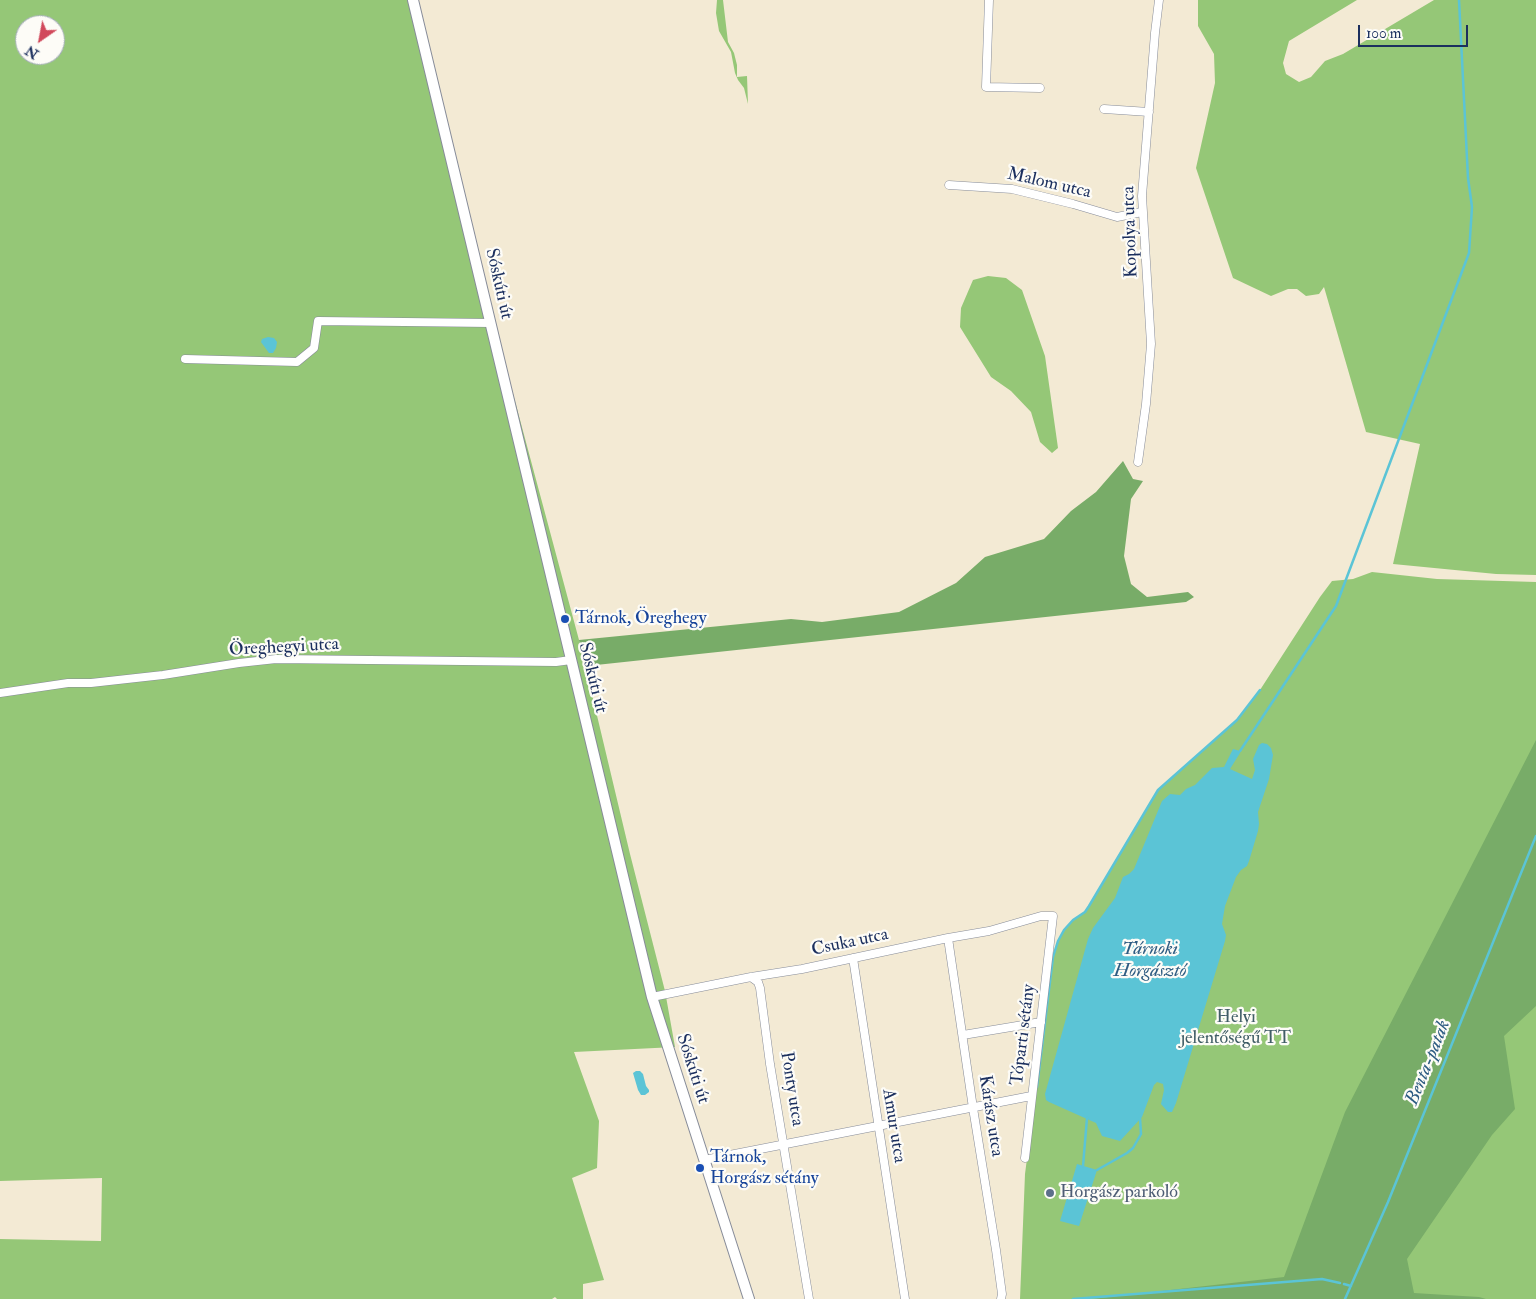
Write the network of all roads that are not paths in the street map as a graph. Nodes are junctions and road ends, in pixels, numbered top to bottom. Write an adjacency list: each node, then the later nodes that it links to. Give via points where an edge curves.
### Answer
1 (413, 0): 9 (main road, Sóskúti út)
2 (989, 0): 4 (street, via 986,87)
3 (1160, 0): 6 (street, Kopolya utca)
4 (1040, 88)
5 (1104, 109): 6 (street)
6 (1149, 112): 8 (street, Kopolya utca)
7 (949, 185): 8 (street, Malom utca, via 1012,189 1117,216)
8 (1142, 212): 11 (street, Kopolya utca, via 1151,344)
9 (491, 323): 10 (street, via 318,321 314,348 296,362); 12 (main road, Sóskúti út)
10 (184, 359)
11 (1138, 462)
12 (571, 660): 13 (street, Öreghegyi utca, via 276,659); 18 (main road, Sóskúti út)
13 (0, 693)
14 (1053, 916): 15 (street, Csuka utca); 19 (street, Tóparti sétány)
15 (948, 938): 16 (street, Csuka utca); 20 (street, Kárász utca)
16 (853, 958): 17 (street, Csuka utca); 23 (street, Amur utca)
17 (751, 977): 18 (street, Csuka utca); 24 (street, Ponty utca, via 760,988)
18 (652, 997): 26 (main road, Sóskúti út)
19 (1041, 1022): 20 (street); 21 (street, Tóparti sétány)
20 (963, 1035): 22 (street, Kárász utca)
21 (1031, 1096): 22 (street); 25 (street, Tóparti sétány)
22 (973, 1108): 23 (street); 30 (street, Kárász utca)
23 (878, 1126): 24 (street); 29 (street, Amur utca)
24 (784, 1145): 26 (street); 28 (street, Ponty utca)
25 (1025, 1158)
26 (704, 1160): 27 (main road, Sóskúti út)
27 (749, 1299)
28 (809, 1299)
29 (905, 1299)
30 (1001, 1299)

